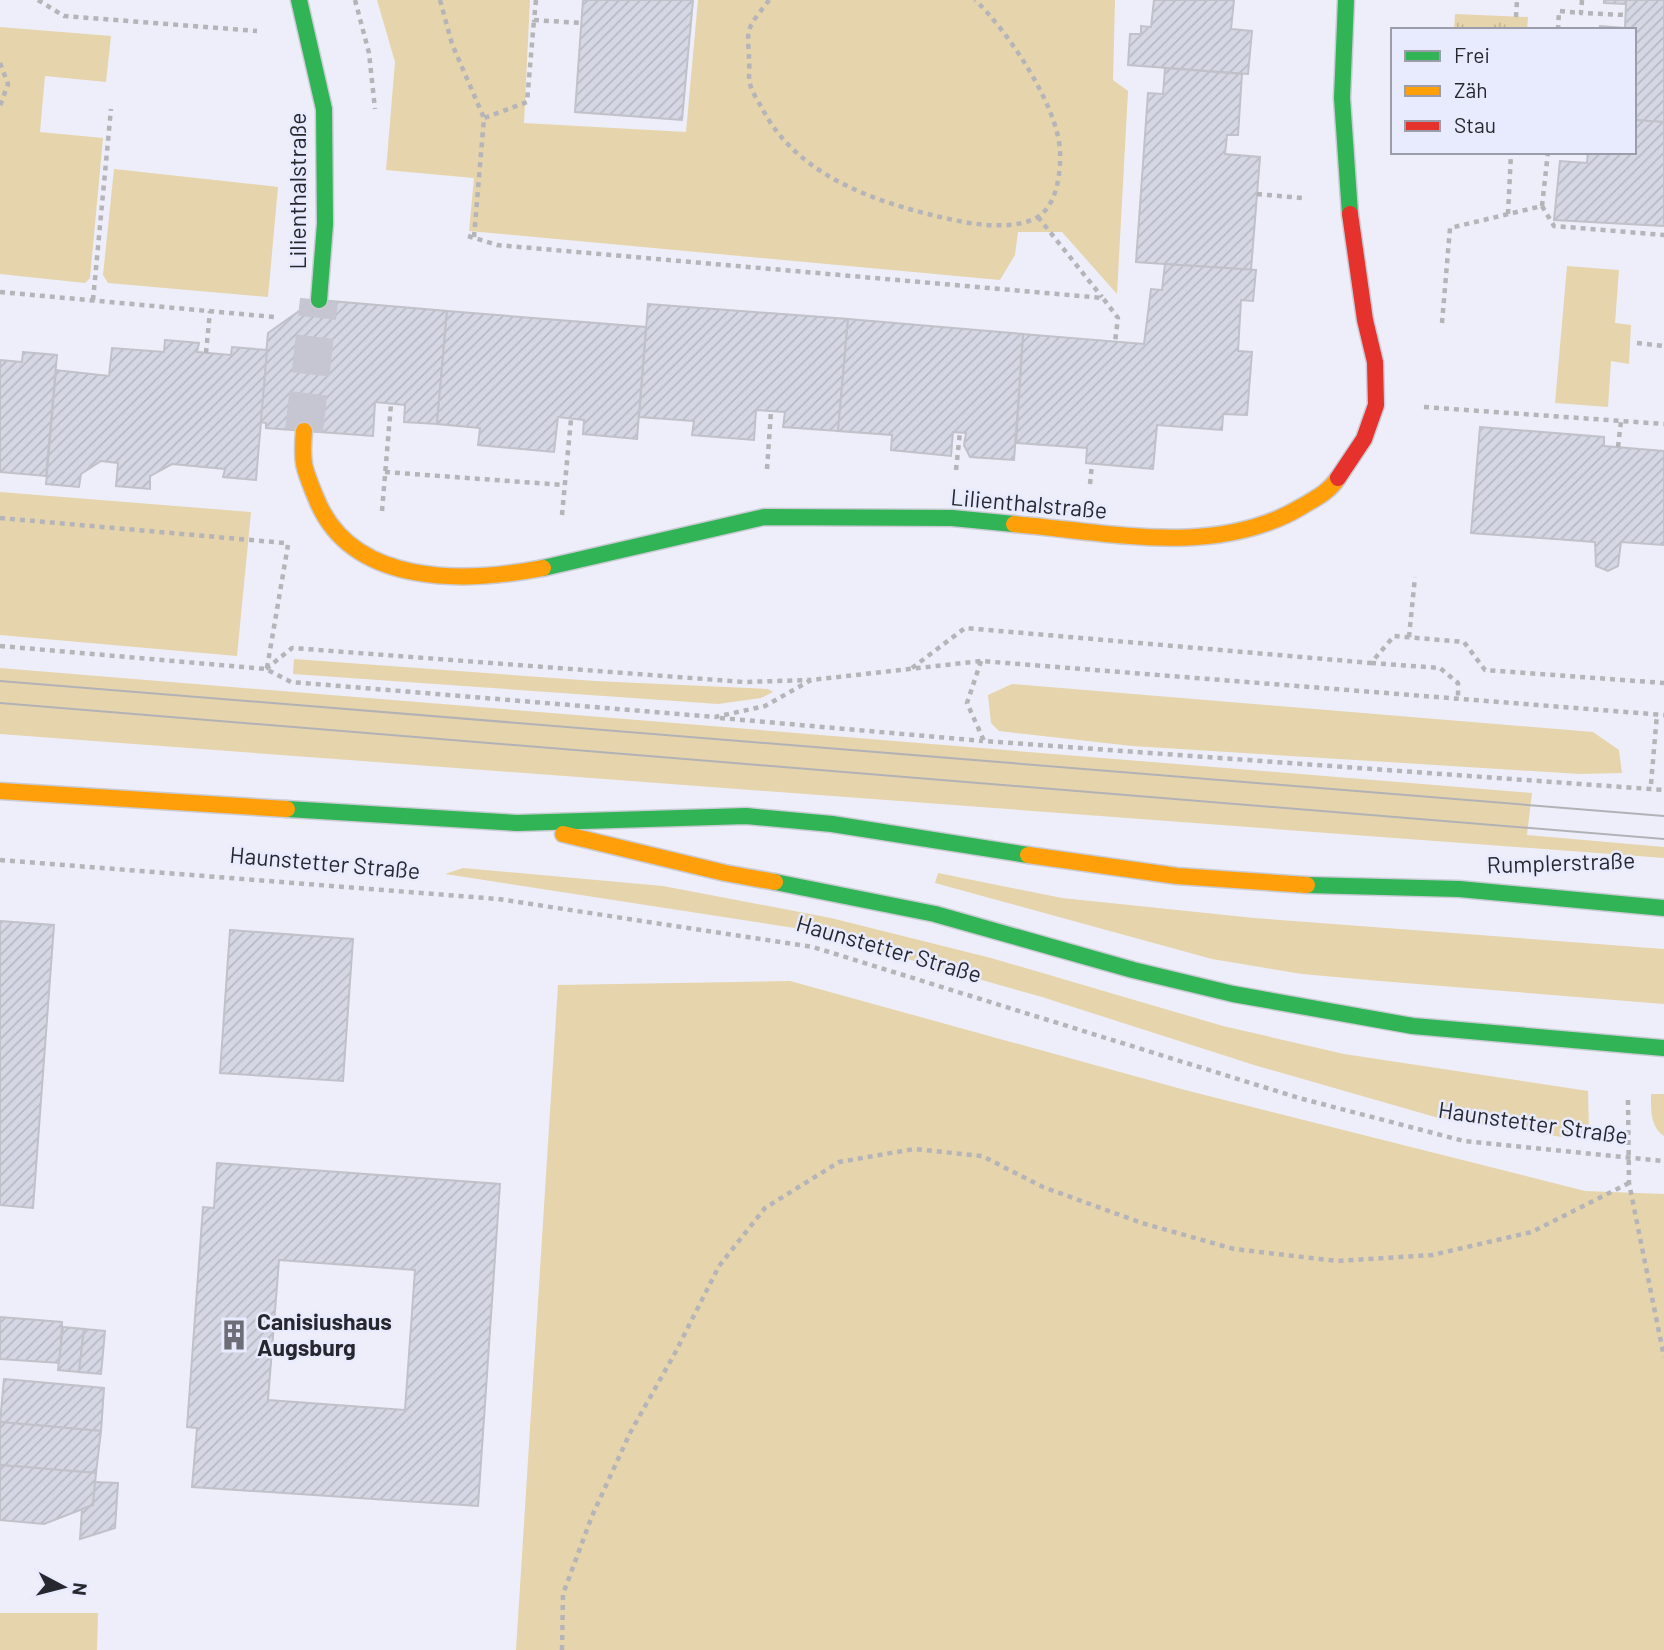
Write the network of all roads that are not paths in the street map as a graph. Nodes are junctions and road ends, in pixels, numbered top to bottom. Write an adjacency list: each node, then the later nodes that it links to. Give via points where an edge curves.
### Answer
1 (299, 0): 3 (main road, Lilienthalstraße, via 324,109 326,224)
2 (1346, 0): 4 (main road, Lilienthalstraße, via 1342,98 1348,201 1375,362 1377,405 1364,439 1330,490 1286,516 1238,532 1183,539 952,518 764,516 559,565 496,577 455,577 415,573 350,547 321,512 301,462)
3 (319, 300)
4 (304, 431)
5 (0, 791): 6 (main road, Haunstetter Straße)
6 (517, 823): 8 (main road, Haunstetter Straße, via 746,816 832,824 1177,876 1268,884); 10 (main road, Haunstetter Straße, via 725,873 935,914 1233,994 1413,1026)
7 (1596, 884): 8 (main road, Rumplerstraße)
8 (1459, 889): 9 (main road, Haunstetter Straße)
9 (1664, 908)
10 (1664, 1048)

